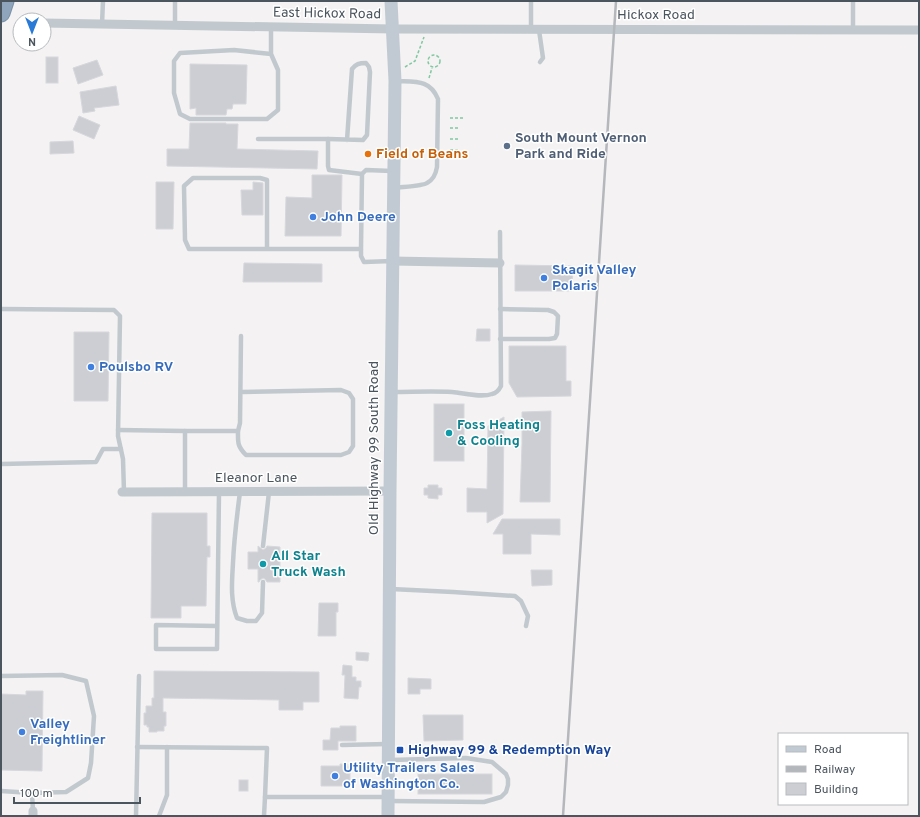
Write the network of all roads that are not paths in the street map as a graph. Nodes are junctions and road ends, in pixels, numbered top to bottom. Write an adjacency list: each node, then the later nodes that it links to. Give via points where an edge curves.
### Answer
1 (5, 1): 7 (highway)
2 (102, 1): 9 (lane)
3 (175, 1): 10 (lane)
4 (391, 1): 12 (street)
5 (531, 1): 13 (lane)
6 (853, 1): 14 (lane)
7 (1, 13)
8 (52, 23): 9 (street, East Hickox Road)
9 (102, 24): 10 (street, East Hickox Road)
10 (175, 25): 11 (street, East Hickox Road)
11 (272, 27): 12 (street, East Hickox Road); 16 (lane)
12 (393, 29): 13 (street, Hickox Road); 18 (street, Old Highway 99 South Road)
13 (535, 30): 14 (street, Hickox Road); 17 (lane, via 543,58)
14 (853, 30): 15 (street, Hickox Road)
15 (919, 30)
16 (271, 54): 16 (lane, via 278,70 278,110 267,119 190,119 180,114 174,92 174,61 180,53 234,50)
17 (540, 62)
18 (394, 81): 22 (street, Old Highway 99 South Road); 24 (lane, via 420,82 435,91 438,99 438,129 437,167 432,179 427,184)
19 (258, 139): 20 (lane)
20 (328, 139): 21 (lane); 23 (lane, via 329,170)
21 (346, 140): 21 (lane, via 363,140 367,135 370,72 366,63 359,63 352,69)
22 (393, 171): 23 (lane, via 366,170); 24 (street, Old Highway 99 South Road)
23 (362, 174): 27 (lane)
24 (393, 188): 28 (street, Old Highway 99 South Road)
25 (500, 232): 29 (lane)
26 (267, 249): 26 (lane, via 189,249 185,240 184,186 194,178 267,180); 27 (lane)
27 (361, 249): 28 (lane, via 364,262)
28 (392, 261): 29 (street); 35 (street, Old Highway 99 South Road)
29 (500, 262): 31 (lane)
30 (1, 309): 36 (lane, via 114,310 120,316)
31 (500, 309): 33 (lane); 33 (lane, via 548,310 558,316 555,338)
32 (241, 336): 34 (lane)
33 (500, 339): 35 (lane, via 500,386 493,394 481,396 461,392)
34 (240, 392): 38 (lane); 38 (lane, via 341,390 349,393 353,399 353,446 349,452 341,455 246,455 238,444)
35 (391, 392): 41 (street, Old Highway 99 South Road)
36 (118, 430): 37 (lane); 39 (lane)
37 (185, 431): 38 (lane); 43 (lane)
38 (238, 431)
39 (121, 449): 40 (lane, via 103,449 96,462); 42 (lane)
40 (1, 464)
41 (390, 491): 46 (street, Eleanor Lane); 49 (street, Old Highway 99 South Road)
42 (123, 492): 43 (street, Eleanor Lane)
43 (186, 492): 44 (street, Eleanor Lane)
44 (219, 492): 45 (street, Eleanor Lane); 50 (lane)
45 (240, 492): 46 (street, Eleanor Lane); 48 (lane, via 232,582 233,608 237,618 256,621 262,613)
46 (269, 492): 47 (lane)
47 (263, 546)
48 (263, 582)
49 (390, 589): 51 (lane, via 515,596 521,601 528,616); 54 (street, Old Highway 99 South Road)
50 (217, 626): 50 (lane, via 217,649 156,649 156,625)
51 (526, 626)
52 (1, 676): 60 (lane, via 62,675 86,680 94,716 92,763 88,778 66,792)
53 (138, 676): 56 (lane)
54 (389, 744): 55 (lane); 58 (street, Old Highway 99 South Road)
55 (342, 745)
56 (138, 747): 57 (lane); 64 (lane)
57 (167, 747): 61 (lane, via 267,748); 65 (lane, via 167,795)
58 (389, 760): 62 (street, Old Highway 99 South Road); 62 (lane, via 466,758 492,762 506,774 508,785 506,792 500,797 484,802)
59 (1, 791): 60 (lane)
60 (32, 793): 63 (lane)
61 (265, 797): 62 (lane); 66 (lane)
62 (388, 799): 67 (street, Old Highway 99 South Road)
63 (33, 813)
64 (136, 816)
65 (160, 816)
66 (264, 816)
67 (388, 816)

